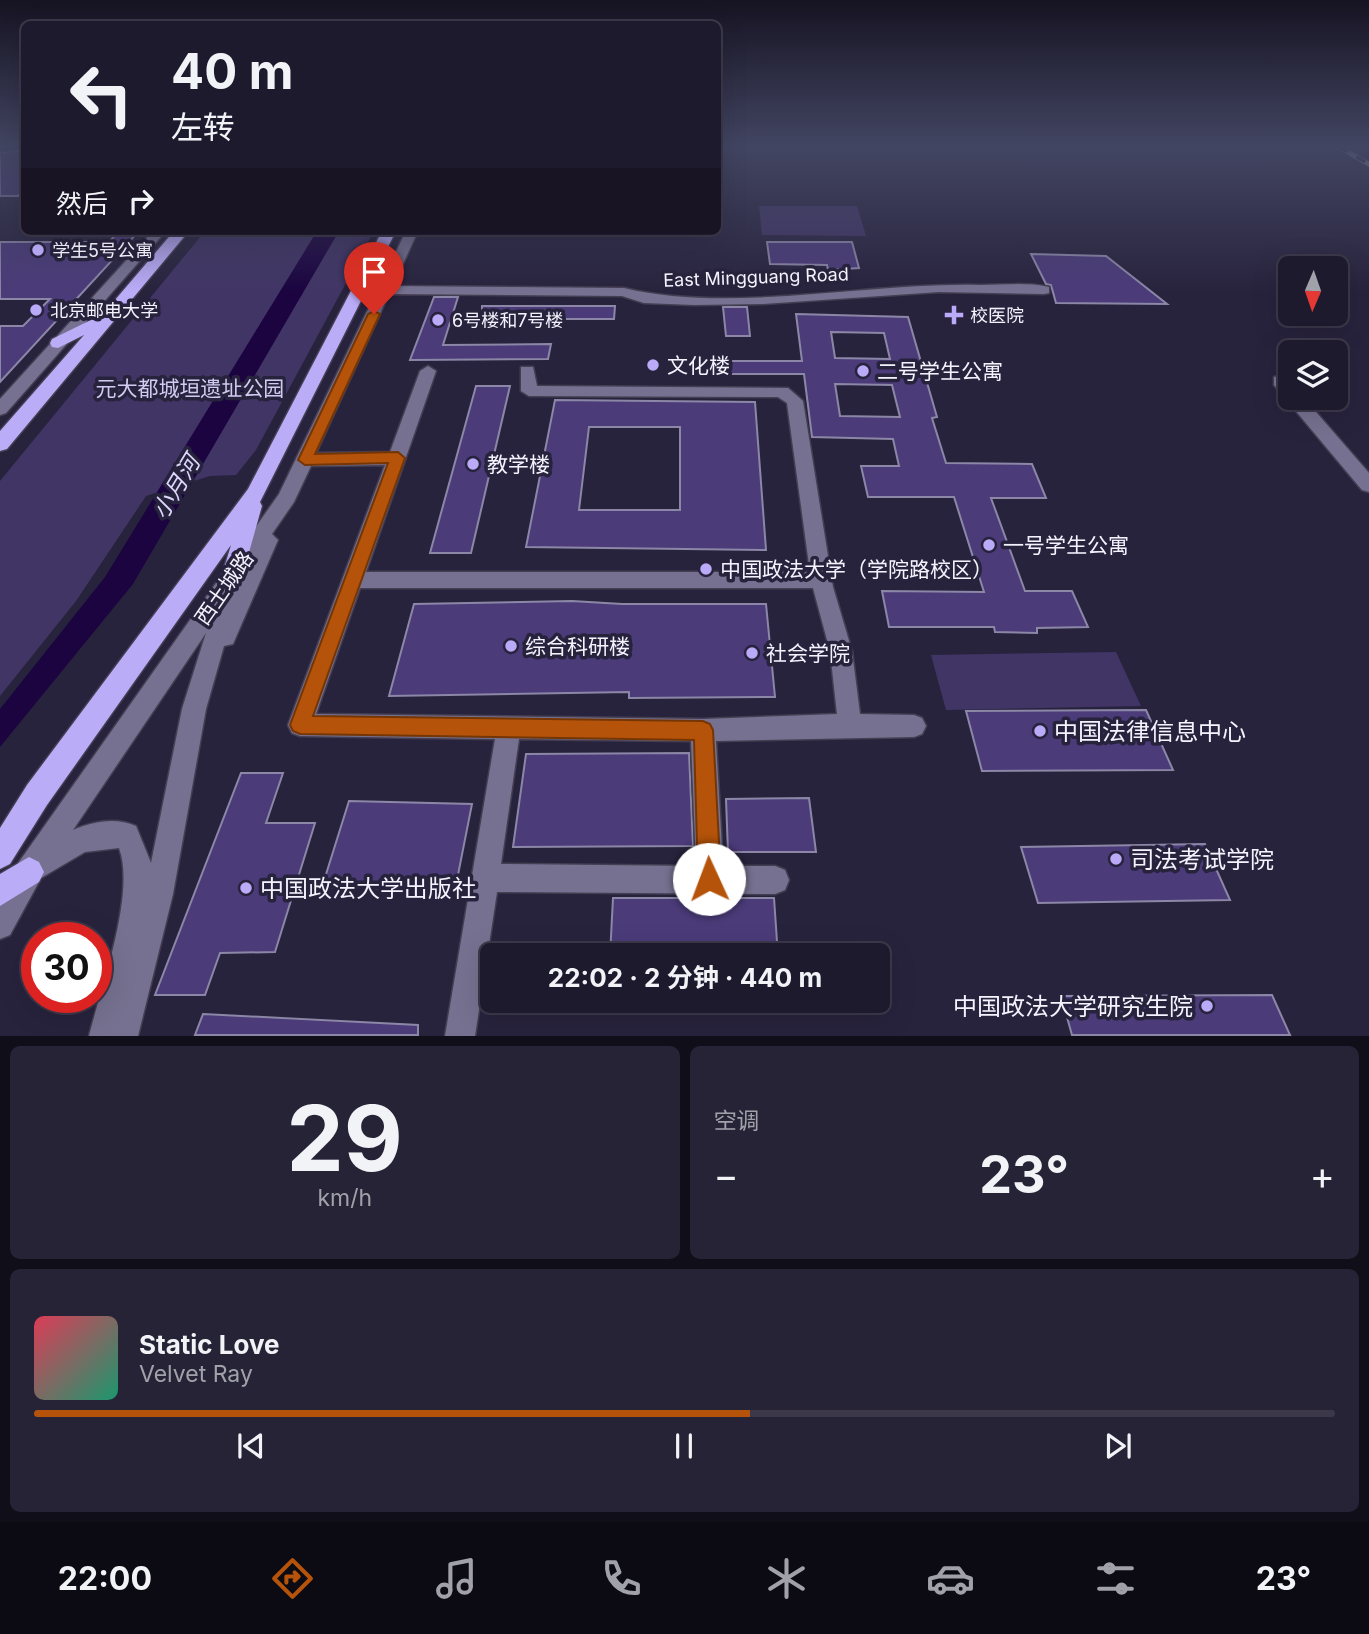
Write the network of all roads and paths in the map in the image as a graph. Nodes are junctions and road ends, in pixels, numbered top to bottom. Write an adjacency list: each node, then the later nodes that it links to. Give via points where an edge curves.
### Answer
1 (156, 235): 8 (street)
2 (179, 235): 7 (highway)
3 (386, 235): 17 (highway)
4 (410, 235): 5 (street, 西土城路)
5 (386, 290): 6 (street, East Mingguang Road, via 624,292 644,299 694,301 939,288); 15 (street, 西土城路)
6 (1044, 290)
7 (118, 308): 8 (highway); 13 (highway)
8 (58, 343): 11 (street)
9 (428, 371): 14 (street)
10 (527, 371): 21 (street, via 529,391 782,392 795,401)
11 (0, 409)
12 (1305, 410): 16 (street)
13 (0, 444)
14 (398, 458): 15 (street); 20 (street)
15 (305, 460): 18 (street, 西土城路)
16 (1369, 485)
17 (256, 493): 19 (highway); 27 (highway, via 37,795)
18 (287, 497): 19 (street, 西土城路); 22 (street)
19 (233, 575): 22 (street); 28 (street, 西土城路)
20 (352, 580): 21 (street); 25 (street, via 300,725)
21 (822, 580): 23 (street, via 841,651)
22 (194, 709): 35 (street, via 159,894)
23 (850, 724): 24 (street); 26 (street)
24 (914, 726)
25 (509, 729): 26 (street); 29 (street)
26 (703, 730): 30 (street)
27 (0, 854)
28 (29, 872): 32 (highway); 33 (street, 西土城路); 34 (street, via 73,842 103,832 127,835 138,863 138,893)
29 (484, 878): 30 (street); 36 (street)
30 (709, 879): 31 (street)
31 (775, 880)
32 (0, 891)
33 (0, 925)
34 (104, 1035)
35 (123, 1035)
36 (460, 1035)

